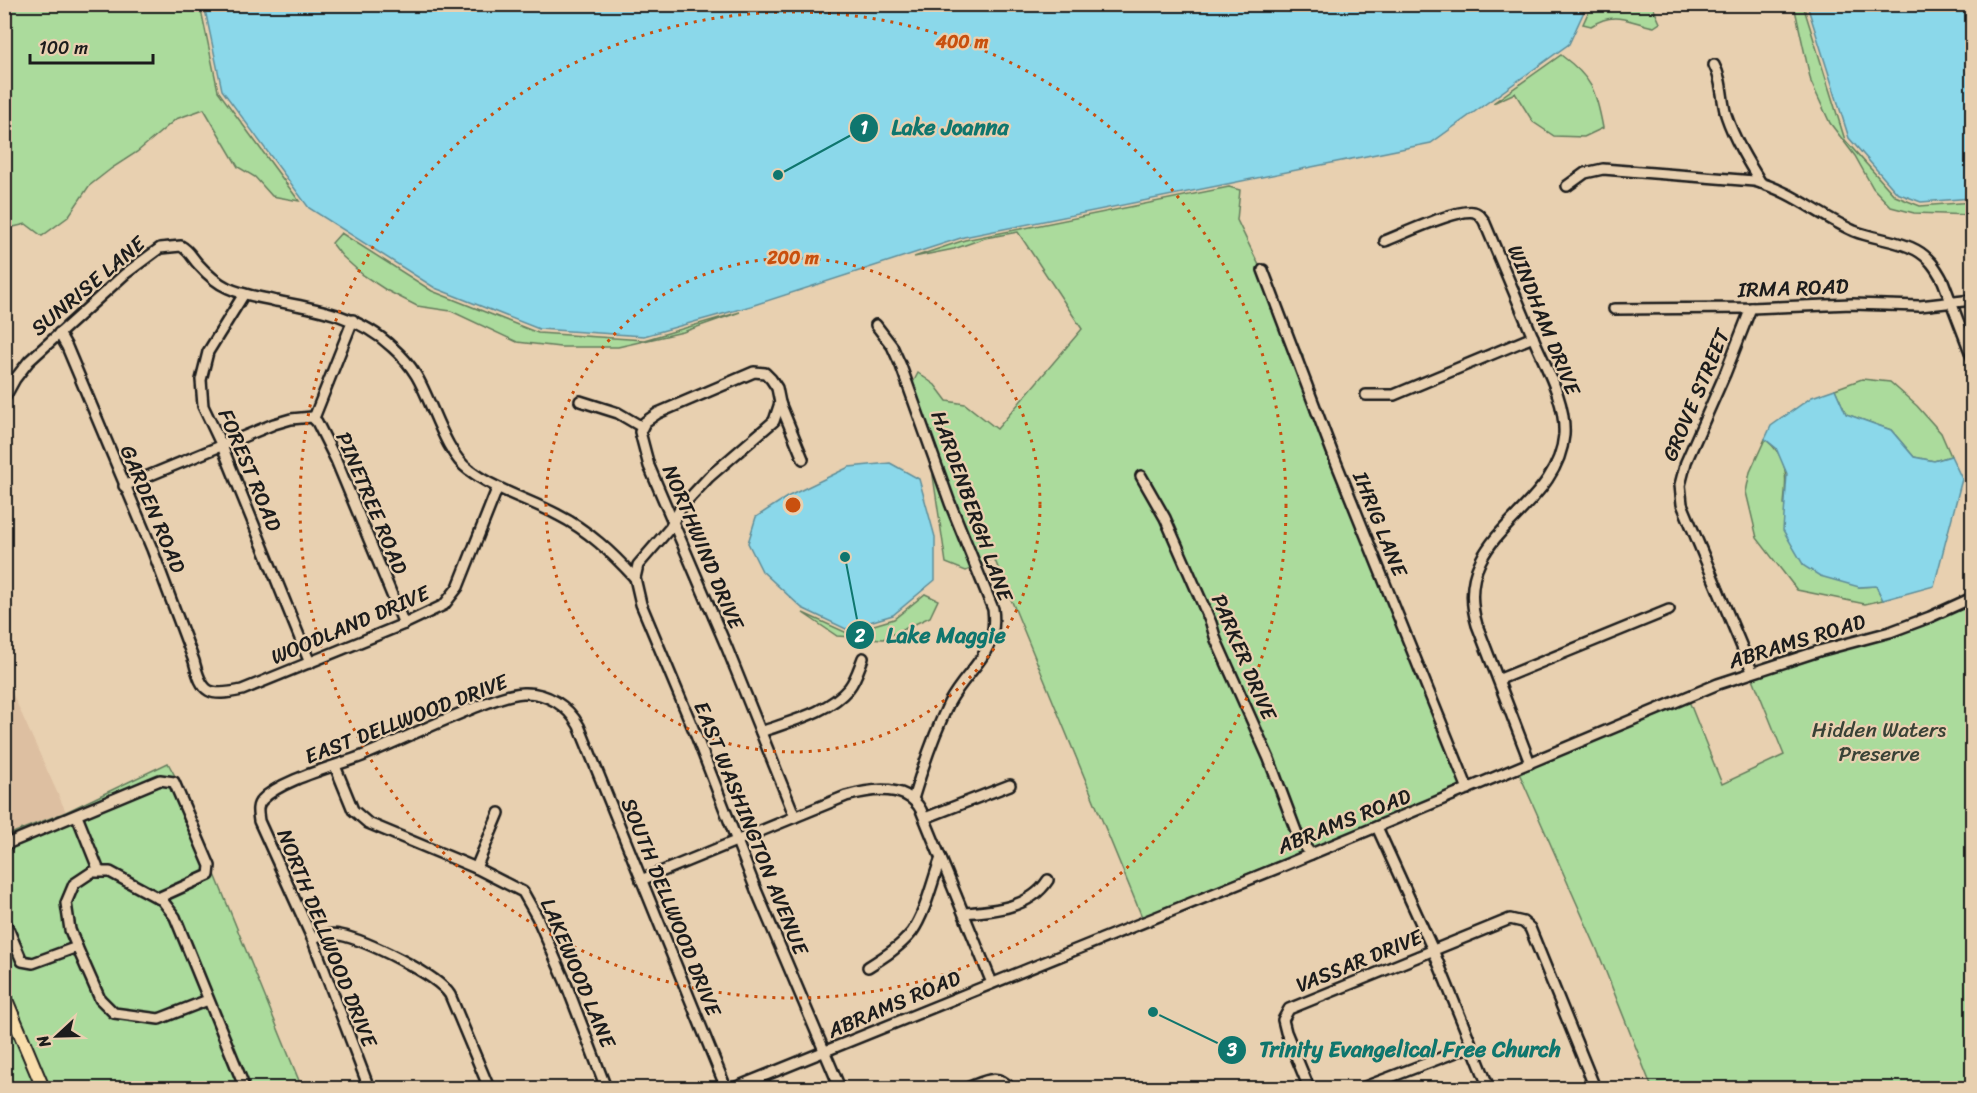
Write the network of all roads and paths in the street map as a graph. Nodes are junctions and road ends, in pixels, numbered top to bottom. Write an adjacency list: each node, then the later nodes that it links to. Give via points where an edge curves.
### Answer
1 (1714, 65): 2 (street, via 1721,80 1727,118)
2 (1761, 183): 3 (street, via 1603,169 1585,173); 8 (street, via 1855,231 1917,250 1937,270)
3 (1567, 186)
4 (1385, 241): 14 (street, WINDHAM DRIVE, via 1458,213 1478,214)
5 (1263, 270): 42 (street, IHRIG LANE, via 1329,446)
6 (243, 294): 11 (street); 13 (street, SUNRISE LANE, via 215,280 183,247 166,247 125,274); 22 (street, FOREST ROAD, via 208,352 201,380 203,406)
7 (1972, 300): 8 (street, IRMA ROAD)
8 (1950, 303): 9 (street, IRMA ROAD); 15 (street)
9 (1751, 308): 10 (street, IRMA ROAD); 34 (street, GROVE STREET, via 1686,462 1680,497)
10 (1614, 309)
11 (353, 320): 20 (street); 26 (street, via 375,332 404,360 458,458 467,469)
12 (876, 325): 43 (street, HARDENBERGH LANE, via 892,346 904,375 994,616 987,648 950,702)
13 (59, 333): 17 (street, SUNRISE LANE, via 24,367); 25 (street, GARDEN ROAD)
14 (1533, 337): 16 (street, via 1394,394); 35 (street, WINDHAM DRIVE, via 1561,407 1564,436 1552,471 1486,550 1474,574 1473,612)
15 (1972, 357)
16 (1366, 395)
17 (4, 399)
18 (580, 401): 21 (street, via 618,413)
19 (780, 403): 21 (street, via 770,378 754,372 658,413); 23 (street); 27 (street, via 774,421 692,494)
20 (314, 418): 22 (street, PINETREE ROAD, via 291,419); 31 (street, PINETREE ROAD, via 336,460)
21 (642, 427): 27 (street, NORTHWIND DRIVE, via 640,435 647,461)
22 (222, 446): 25 (street, PINETREE ROAD); 33 (street, FOREST ROAD)
23 (803, 459)
24 (1141, 476): 52 (street, PARKER DRIVE, via 1165,518 1211,623 1299,839)
25 (124, 486): 36 (street, GARDEN ROAD, via 169,594 198,678 205,689)
26 (497, 489): 28 (street, via 535,503 579,527); 31 (street, WOODLAND DRIVE, via 466,570 450,599 433,612)
27 (674, 521): 28 (street, via 638,565); 37 (street, NORTHWIND DRIVE)
28 (635, 578): 50 (street, EAST WASHINGTON AVENUE, via 641,604)
29 (1972, 598): 34 (street, ABRAMS ROAD, via 1890,632)
30 (1669, 610): 35 (street)
31 (404, 624): 33 (street, WOODLAND DRIVE)
32 (863, 658): 37 (street, via 850,686 832,703)
33 (310, 663): 36 (street, WOODLAND DRIVE, via 242,690)
34 (1752, 671): 39 (street, ABRAMS ROAD)
35 (1500, 679): 39 (street, WINDHAM DRIVE)
36 (216, 694)
37 (761, 732): 47 (street, NORTHWIND DRIVE)
38 (584, 739): 40 (street, EAST DELLWOOD DRIVE, via 567,709 545,696 523,693 477,707); 56 (street, SOUTH DELLWOOD DRIVE)
39 (1530, 763): 42 (street, ABRAMS ROAD)
40 (335, 766): 44 (street, EAST DELLWOOD DRIVE, via 281,787); 54 (street, LAKEWOOD LANE, via 359,817)
41 (1010, 785): 48 (street)
42 (1468, 789): 49 (street, ABRAMS ROAD)
43 (913, 799): 47 (street, via 887,790 862,791); 48 (street)
44 (261, 800): 61 (street, NORTH DELLWOOD DRIVE, via 257,807 259,821)
45 (499, 813): 54 (street)
46 (77, 816): 51 (street); 55 (street); 58 (street, via 160,780 174,782 210,866 210,875)
47 (795, 817): 50 (street)
48 (925, 818): 53 (street)
49 (1377, 826): 52 (street, ABRAMS ROAD); 63 (street)
50 (736, 841): 56 (street); 69 (street, EAST WASHINGTON AVENUE)
51 (4, 844)
52 (1311, 854): 65 (street, ABRAMS ROAD)
53 (941, 858): 59 (street); 64 (street, via 922,915 911,933)
54 (476, 868): 74 (street, LAKEWOOD LANE, via 518,888 528,899 565,981)
55 (99, 871): 58 (street, via 110,872); 62 (street, via 74,884 66,903)
56 (641, 880): 75 (street, SOUTH DELLWOOD DRIVE)
57 (1048, 880): 59 (street, via 1040,891 1022,902)
58 (158, 898): 67 (street, via 175,917)
59 (964, 913): 65 (street)
60 (4, 919): 62 (street, via 22,961 33,963)
61 (312, 938): 72 (street, NORTH DELLWOOD DRIVE); 73 (street, via 329,934 351,938 442,985 450,995)
62 (76, 947): 67 (street, via 100,999 114,1012 159,1019)
63 (1433, 950): 68 (street); 80 (street, VASSAR DRIVE, via 1289,1009 1283,1020 1286,1032); 83 (street, VASSAR DRIVE, via 1504,920 1517,920 1530,928)
64 (868, 968)
65 (992, 983): 69 (street, ABRAMS ROAD)
66 (4, 995): 70 (main road)
67 (208, 1000): 71 (street)
68 (1472, 1046): 81 (street); 82 (street)
69 (825, 1052): 76 (street, ABRAMS ROAD); 77 (street, EAST WASHINGTON AVENUE)
70 (43, 1089)
71 (243, 1089)
72 (369, 1089)
73 (489, 1089)
74 (606, 1089)
75 (726, 1089)
76 (734, 1089)
77 (840, 1089)
78 (967, 1089): 79 (street, via 996,1078)
79 (1010, 1089)
80 (1309, 1089)
81 (1362, 1089)
82 (1489, 1089)
83 (1595, 1089)

